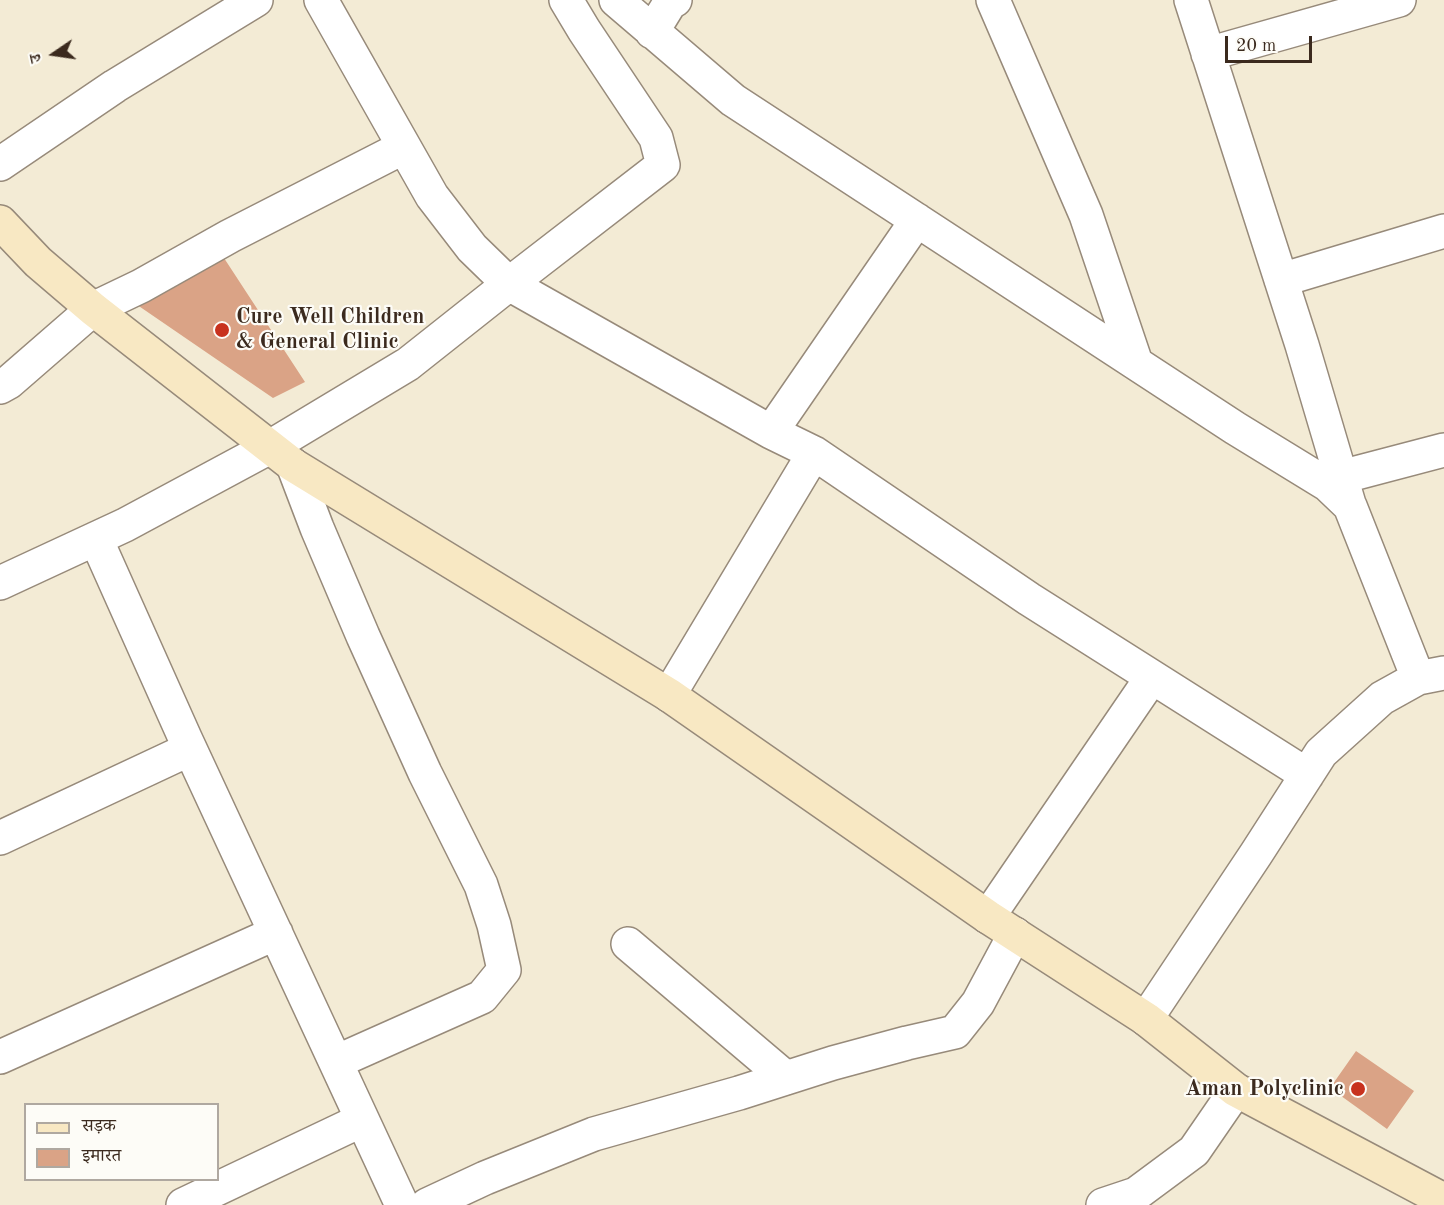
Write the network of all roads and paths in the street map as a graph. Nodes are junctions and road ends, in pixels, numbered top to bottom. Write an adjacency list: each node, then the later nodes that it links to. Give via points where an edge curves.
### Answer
1 (256, 0): 12 (street, via 115,86)
2 (321, 0): 11 (street)
3 (566, 0): 17 (street, via 656,138 663,165)
4 (616, 0): 9 (street)
5 (672, 0): 9 (street)
6 (993, 0): 19 (street, via 1086,215)
7 (1191, 0): 10 (street)
8 (1399, 0): 10 (street)
9 (652, 32): 13 (street, via 733,100)
10 (1208, 54): 16 (street)
11 (404, 147): 17 (street, via 432,196 472,248); 18 (street)
12 (0, 164)
13 (917, 220): 19 (street); 21 (street)
14 (0, 222): 18 (street, via 38,262)
15 (1444, 231): 16 (street)
16 (1281, 280): 25 (street)
17 (509, 284): 21 (street); 24 (street, via 408,364)
18 (93, 309): 20 (street); 24 (street)
19 (1136, 363): 25 (street, via 1328,485)
20 (0, 387)
21 (771, 432): 23 (street)
22 (1444, 450): 25 (street)
23 (814, 453): 29 (street); 30 (street)
24 (281, 456): 26 (street); 30 (street); 40 (street, via 425,774 481,885 504,970 483,997)
25 (1345, 491): 28 (street)
26 (96, 539): 27 (street); 31 (street)
27 (0, 583)
28 (1431, 675): 32 (street, via 1382,698 1321,753)
29 (1152, 677): 32 (street); 34 (street)
30 (669, 695): 34 (street)
31 (190, 749): 33 (street); 35 (street)
32 (1307, 775): 38 (street)
33 (0, 838)
34 (988, 917): 36 (street)
35 (276, 933): 39 (street); 40 (street)
36 (1015, 934): 38 (street); 41 (street, via 978,1003 955,1032)
37 (628, 944): 41 (street)
38 (1146, 1019): 42 (street)
39 (0, 1057)
40 (336, 1062): 43 (street)
41 (786, 1078): 47 (street, via 594,1134)
42 (1236, 1090): 44 (street); 48 (street, via 1194,1151 1136,1194)
43 (362, 1120): 45 (street); 46 (street)
44 (1435, 1200)
45 (183, 1205)
46 (402, 1205)
47 (428, 1205)
48 (1103, 1205)

